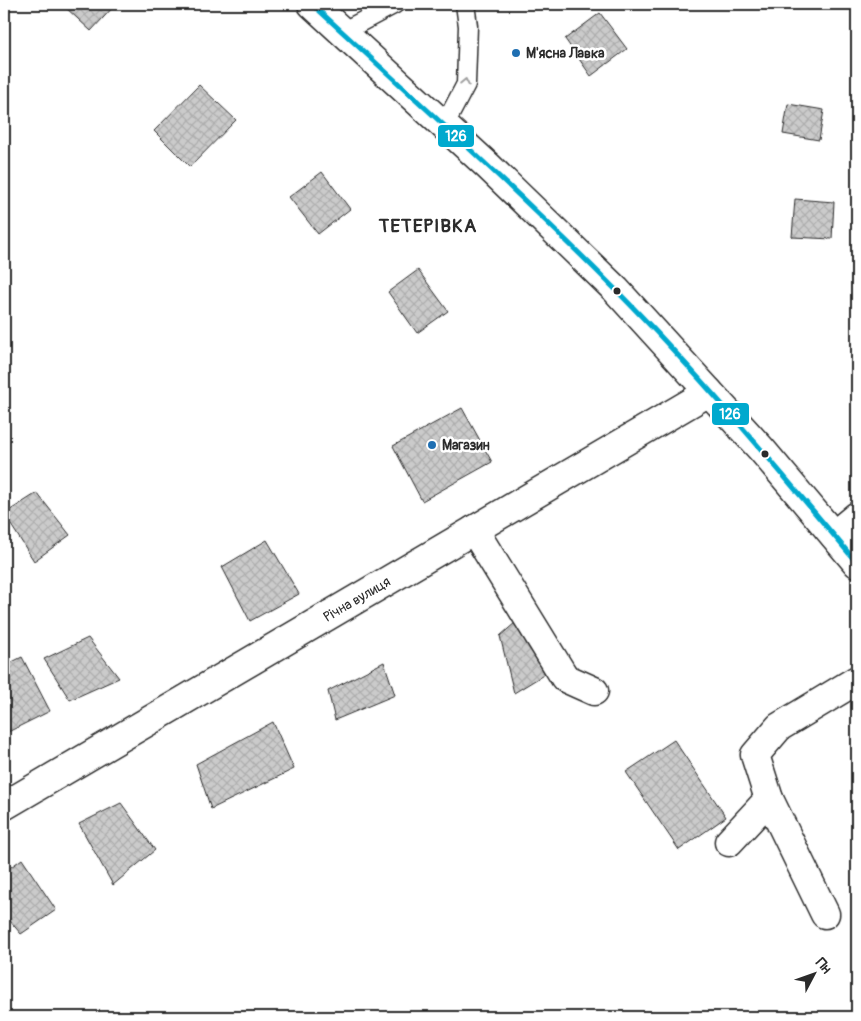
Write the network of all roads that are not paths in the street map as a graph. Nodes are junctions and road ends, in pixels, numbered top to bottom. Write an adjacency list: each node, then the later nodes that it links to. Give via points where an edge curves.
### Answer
1 (312, 4): 4 (street)
2 (395, 4): 4 (lane)
3 (465, 4): 5 (lane, one-way to 3, via 466,84 468,26)
4 (342, 32): 5 (street)
5 (444, 126): 6 (street, via 616,290)
6 (709, 392): 8 (street, Річна вулиця); 9 (street)
7 (857, 516): 9 (street)
8 (474, 530): 12 (street, via 565,678); 14 (street, Річна вулиця)
9 (834, 536): 10 (street)
10 (857, 563)
11 (857, 680): 13 (street, via 779,727 755,755)
12 (594, 691)
13 (769, 799): 15 (street); 16 (street)
14 (4, 806)
15 (729, 842)
16 (825, 914)

